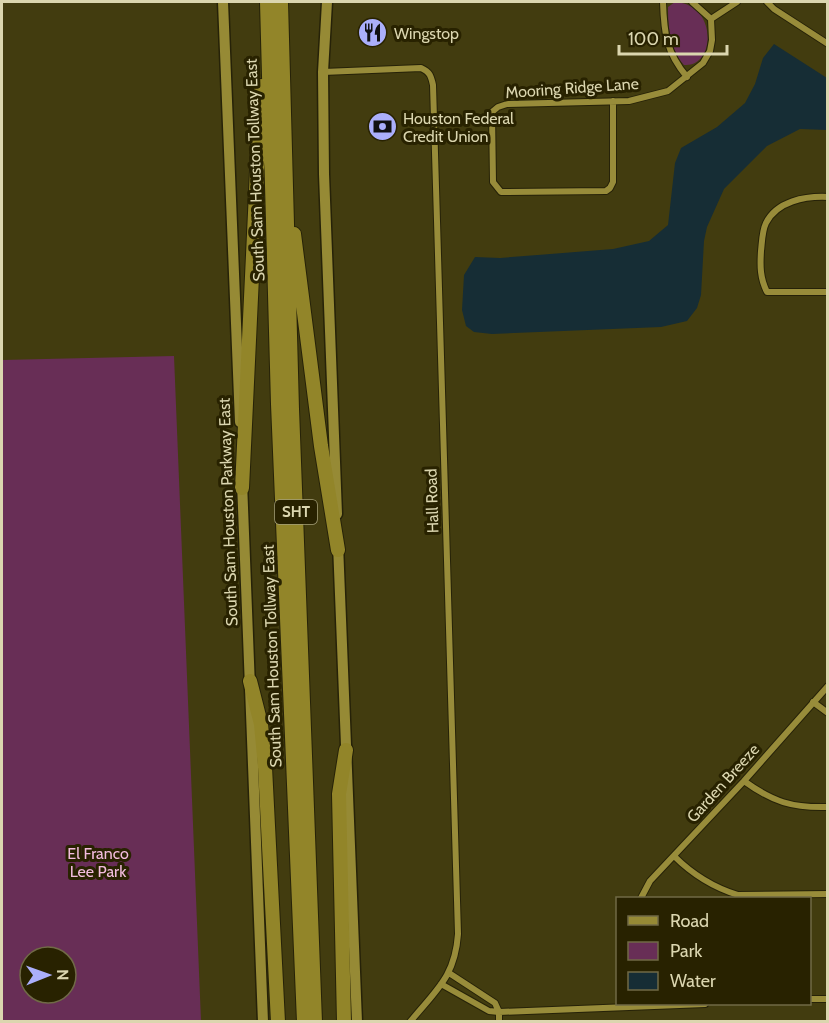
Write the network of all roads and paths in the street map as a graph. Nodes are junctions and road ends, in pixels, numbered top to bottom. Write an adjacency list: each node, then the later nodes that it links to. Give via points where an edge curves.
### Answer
1 (223, 2): 18 (main road, South Sam Houston Parkway East)
2 (267, 2): 11 (highway, South Sam Houston Tollway East / SHT)
3 (281, 2): 15 (highway, South Sam Houston Tollway East / SHT)
4 (327, 2): 12 (main road)
5 (663, 2): 13 (street, via 671,56)
6 (692, 2): 9 (street)
7 (737, 2): 9 (street)
8 (767, 2): 10 (street)
9 (711, 19): 13 (street, Mooring Ridge Lane, via 710,51)
10 (828, 44)
11 (268, 46): 18 (highway, via 261,82); 38 (highway, South Sam Houston Tollway East / SHT, via 279,428)
12 (323, 72): 19 (main road); 30 (street, Hall Road, via 421,68 431,76 433,86 458,934)
13 (687, 77): 14 (street, Mooring Ridge Lane, via 662,93)
14 (613, 101): 14 (street, Mooring Ridge Lane, via 498,106 492,112 493,182 501,192 610,188)
15 (285, 169): 19 (highway, via 321,446); 39 (highway, South Sam Houston Tollway East / SHT)
16 (828, 197): 17 (street, via 800,198 783,206 766,223 760,265 767,292)
17 (828, 292)
18 (242, 488): 20 (main road, South Sam Houston Parkway East)
19 (339, 549): 24 (main road)
20 (250, 681): 36 (main road, South Sam Houston Parkway East); 37 (highway, via 261,724 265,767)
21 (828, 686): 22 (street, Garden Breeze)
22 (813, 702): 23 (street); 25 (street, Garden Breeze)
23 (828, 713)
24 (346, 750): 40 (highway, via 339,794); 41 (main road)
25 (744, 781): 26 (street, via 776,801 795,807); 27 (street, Garden Breeze)
26 (828, 807)
27 (674, 856): 28 (street, via 700,879 738,895); 29 (street, Garden Breeze, via 650,881)
28 (828, 894)
29 (642, 897)
30 (449, 973): 31 (street, Hall Road); 35 (street, via 495,1003)
31 (441, 984): 35 (street, via 489,1011); 42 (street, Hall Road)
32 (811, 999): 33 (street)
33 (828, 999)
34 (633, 1005): 35 (street)
35 (499, 1012): 43 (street)
36 (263, 1022)
37 (278, 1022)
38 (304, 1022)
39 (315, 1022)
40 (344, 1022)
41 (357, 1022)
42 (410, 1022)
43 (499, 1022)

